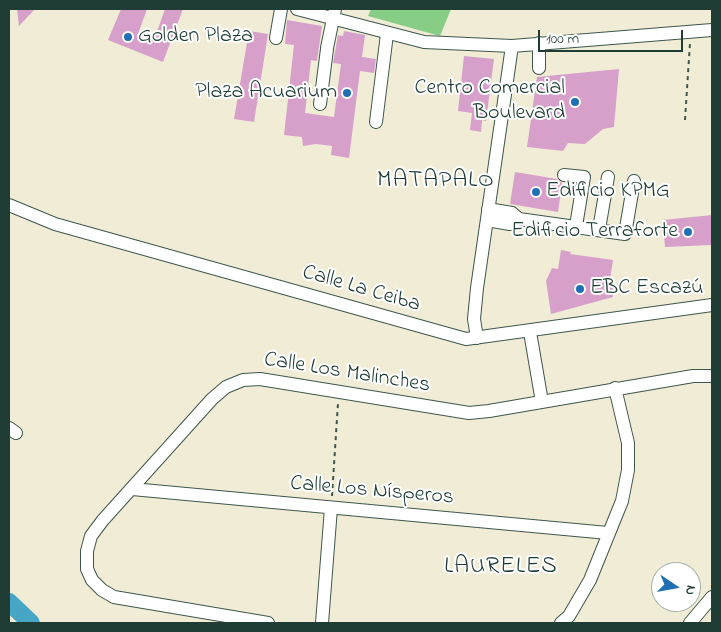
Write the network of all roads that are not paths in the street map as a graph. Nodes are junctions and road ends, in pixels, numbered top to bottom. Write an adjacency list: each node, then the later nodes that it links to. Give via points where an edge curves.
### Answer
1 (281, 9): 6 (street)
2 (297, 9): 3 (street)
3 (334, 14): 5 (street); 10 (street)
4 (712, 30): 7 (street)
5 (386, 34): 8 (street, via 424,42); 11 (street)
6 (276, 38)
7 (539, 43): 8 (street); 9 (street)
8 (512, 46): 16 (street)
9 (539, 68)
10 (320, 104)
11 (376, 122)
12 (564, 175): 17 (street, via 584,177)
13 (608, 178): 18 (street)
14 (634, 181): 18 (street, via 625,234)
15 (9, 205): 21 (street, Calle La Ceiba, via 55,224 285,290 448,336)
16 (488, 215): 17 (street, via 512,213 519,219); 21 (street, via 474,319)
17 (576, 226): 18 (street)
18 (599, 229)
19 (712, 305): 20 (street, Calle La Ceiba)
20 (530, 332): 21 (street, Calle La Ceiba); 24 (street)
21 (477, 338)
22 (712, 376): 23 (street, Calle Los Malinches)
23 (615, 388): 24 (street, Calle Los Malinches); 27 (street, via 628,443 628,470 622,502)
24 (542, 402): 25 (street, Calle Los Malinches, via 469,413 260,379 234,383 212,399)
25 (132, 488): 26 (street, Calle Los Nísperos); 29 (street, Calle Los Malinches, via 91,536 87,568 92,580 102,590 114,597)
26 (331, 508): 27 (street, Calle Los Nísperos); 30 (street)
27 (608, 533): 31 (street, via 586,587 569,616)
28 (712, 597): 32 (street)
29 (268, 623)
30 (322, 623)
31 (561, 623)
32 (690, 623)

